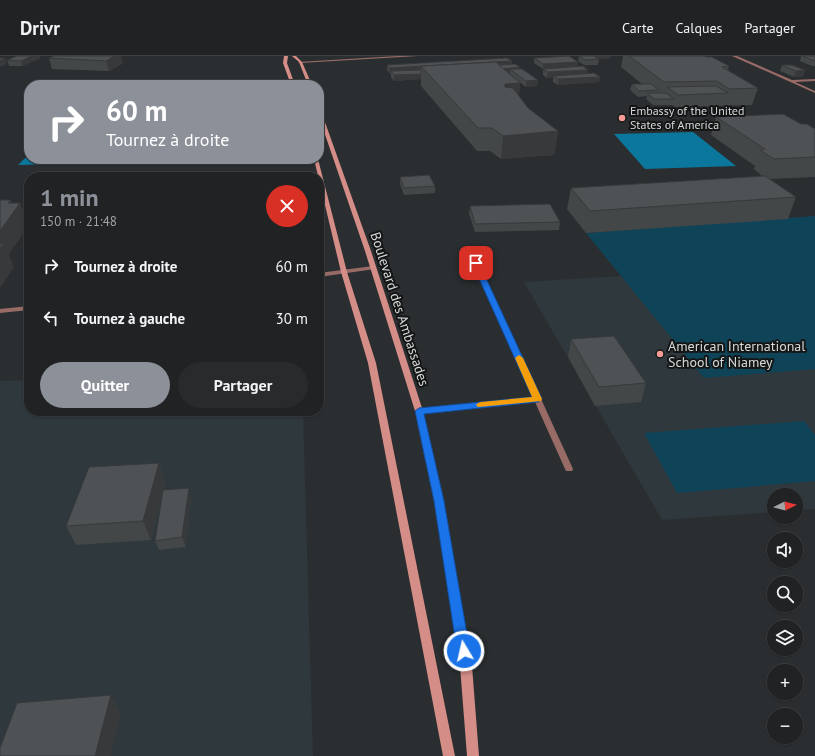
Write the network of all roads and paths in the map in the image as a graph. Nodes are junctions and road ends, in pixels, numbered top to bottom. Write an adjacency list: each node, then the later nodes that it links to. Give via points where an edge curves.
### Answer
1 (286, 56): 6 (main road, via 285,63)
2 (294, 56): 5 (main road)
3 (416, 56): 5 (street)
4 (734, 56): 9 (street)
5 (300, 62): 7 (main road)
6 (291, 80)
7 (308, 80)
8 (815, 80): 9 (street)
9 (790, 82): 10 (street)
10 (815, 92)
11 (324, 126): 14 (main road, Boulevard des Ambassades)
12 (324, 191): 15 (main road)
13 (476, 263): 19 (street)
14 (373, 268): 15 (street); 20 (main road, Boulevard des Ambassades)
15 (344, 272): 16 (street); 22 (main road, via 372,364)
16 (324, 274)
17 (24, 309): 18 (street)
18 (0, 311)
19 (538, 399): 20 (street); 21 (street)
20 (419, 411): 23 (main road, Boulevard des Ambassades, via 439,501 466,666)
21 (569, 469)
22 (448, 756)
23 (473, 756)

